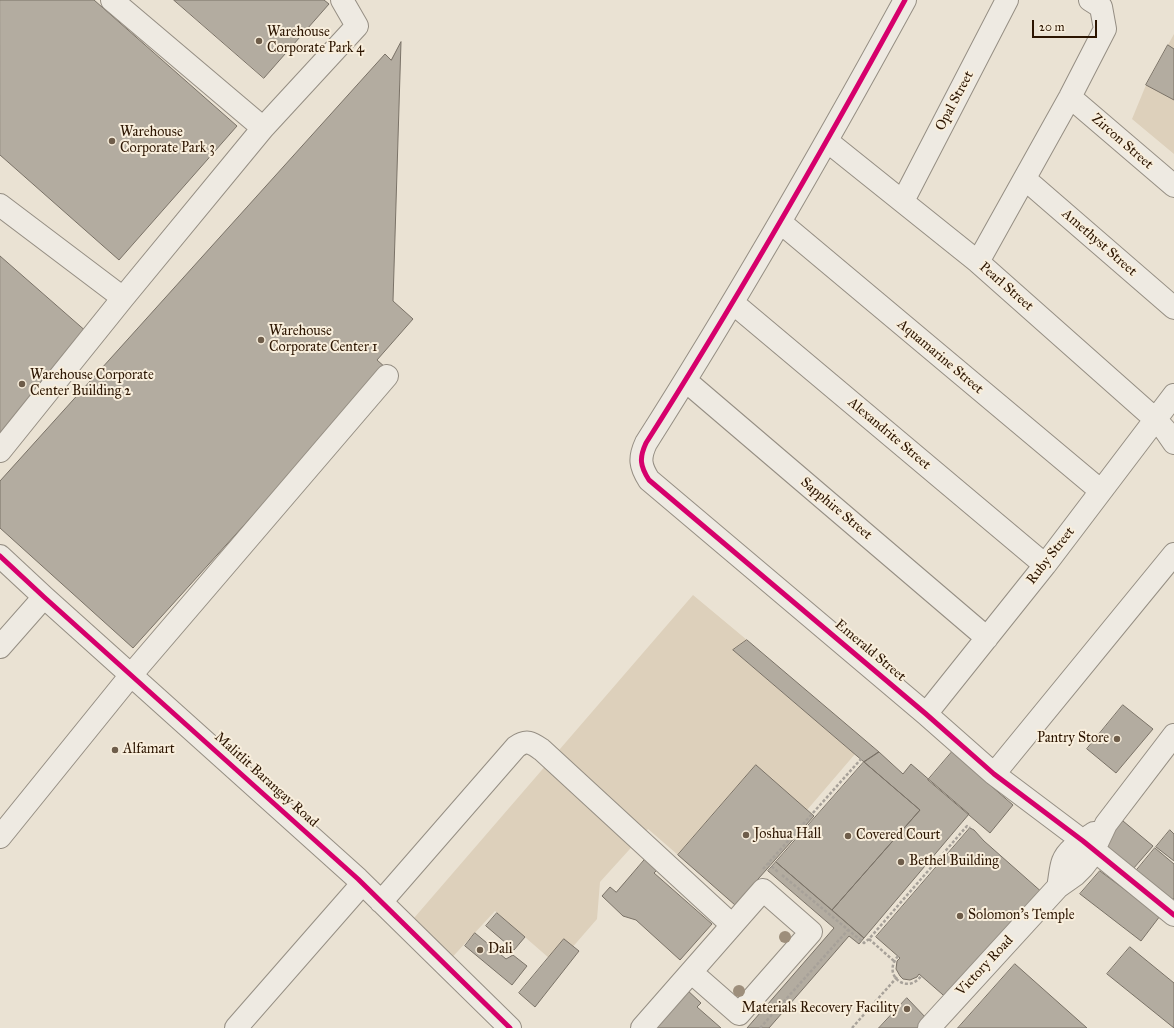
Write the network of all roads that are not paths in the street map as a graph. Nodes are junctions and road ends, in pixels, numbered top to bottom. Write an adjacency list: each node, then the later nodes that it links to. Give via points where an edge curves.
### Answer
1 (112, 0): 7 (street)
2 (342, 0): 7 (street, via 357,26)
3 (905, 0): 8 (street)
4 (1007, 0): 11 (street, Opal Street)
5 (1090, 0): 6 (street, via 1101,7 1105,29)
6 (1070, 97): 9 (street); 10 (street, Zircon Street)
7 (263, 128): 15 (street)
8 (827, 141): 11 (street, Pearl Street); 13 (street)
9 (1025, 179): 14 (street); 17 (street, Amethyst Street)
10 (1174, 186)
11 (902, 201): 14 (street, Pearl Street)
12 (0, 205): 15 (street)
13 (780, 222): 16 (street); 24 (street, Aquamarine Street)
14 (978, 262): 21 (street, Pearl Street)
15 (123, 298): 23 (street)
16 (733, 303): 19 (street); 27 (street, Alexandrite Street)
17 (1174, 308)
18 (387, 376): 31 (street)
19 (686, 380): 29 (street, Sapphire Street); 32 (street, Emerald Street, via 642,452 643,471 649,480)
20 (1174, 395): 21 (street, Ruby Street)
21 (1155, 419): 22 (street, Pearl Street); 24 (street, Ruby Street)
22 (1174, 443)
23 (0, 452)
24 (1100, 491): 27 (street, Ruby Street)
25 (1174, 554): 34 (street)
26 (0, 556): 28 (street, Malitlit Barangay Road)
27 (1045, 565): 29 (street, Ruby Street)
28 (44, 597): 30 (street); 31 (street, Malitlit Barangay Road)
29 (987, 638): 32 (street, Ruby Street)
30 (0, 648)
31 (131, 675): 35 (street); 37 (street, Malitlit Barangay Road)
32 (926, 714): 34 (street, Emerald Street)
33 (1174, 735): 36 (street, Victory Road)
34 (994, 774): 36 (street, Emerald Street)
35 (0, 837)
36 (1088, 845): 39 (street, Emerald Street); 45 (street, Victory Road, via 1090,858 1083,867 1058,887)
37 (362, 884): 38 (street, Malitlit Barangay Road); 42 (street)
38 (381, 902): 40 (street, via 516,747 528,742 542,750); 43 (street, Malitlit Barangay Road)
39 (1174, 914)
40 (732, 925): 41 (street); 41 (street, via 763,890 811,932 739,1014)
41 (691, 972): 44 (street)
42 (236, 1028)
43 (510, 1028)
44 (642, 1028)
45 (929, 1028)

